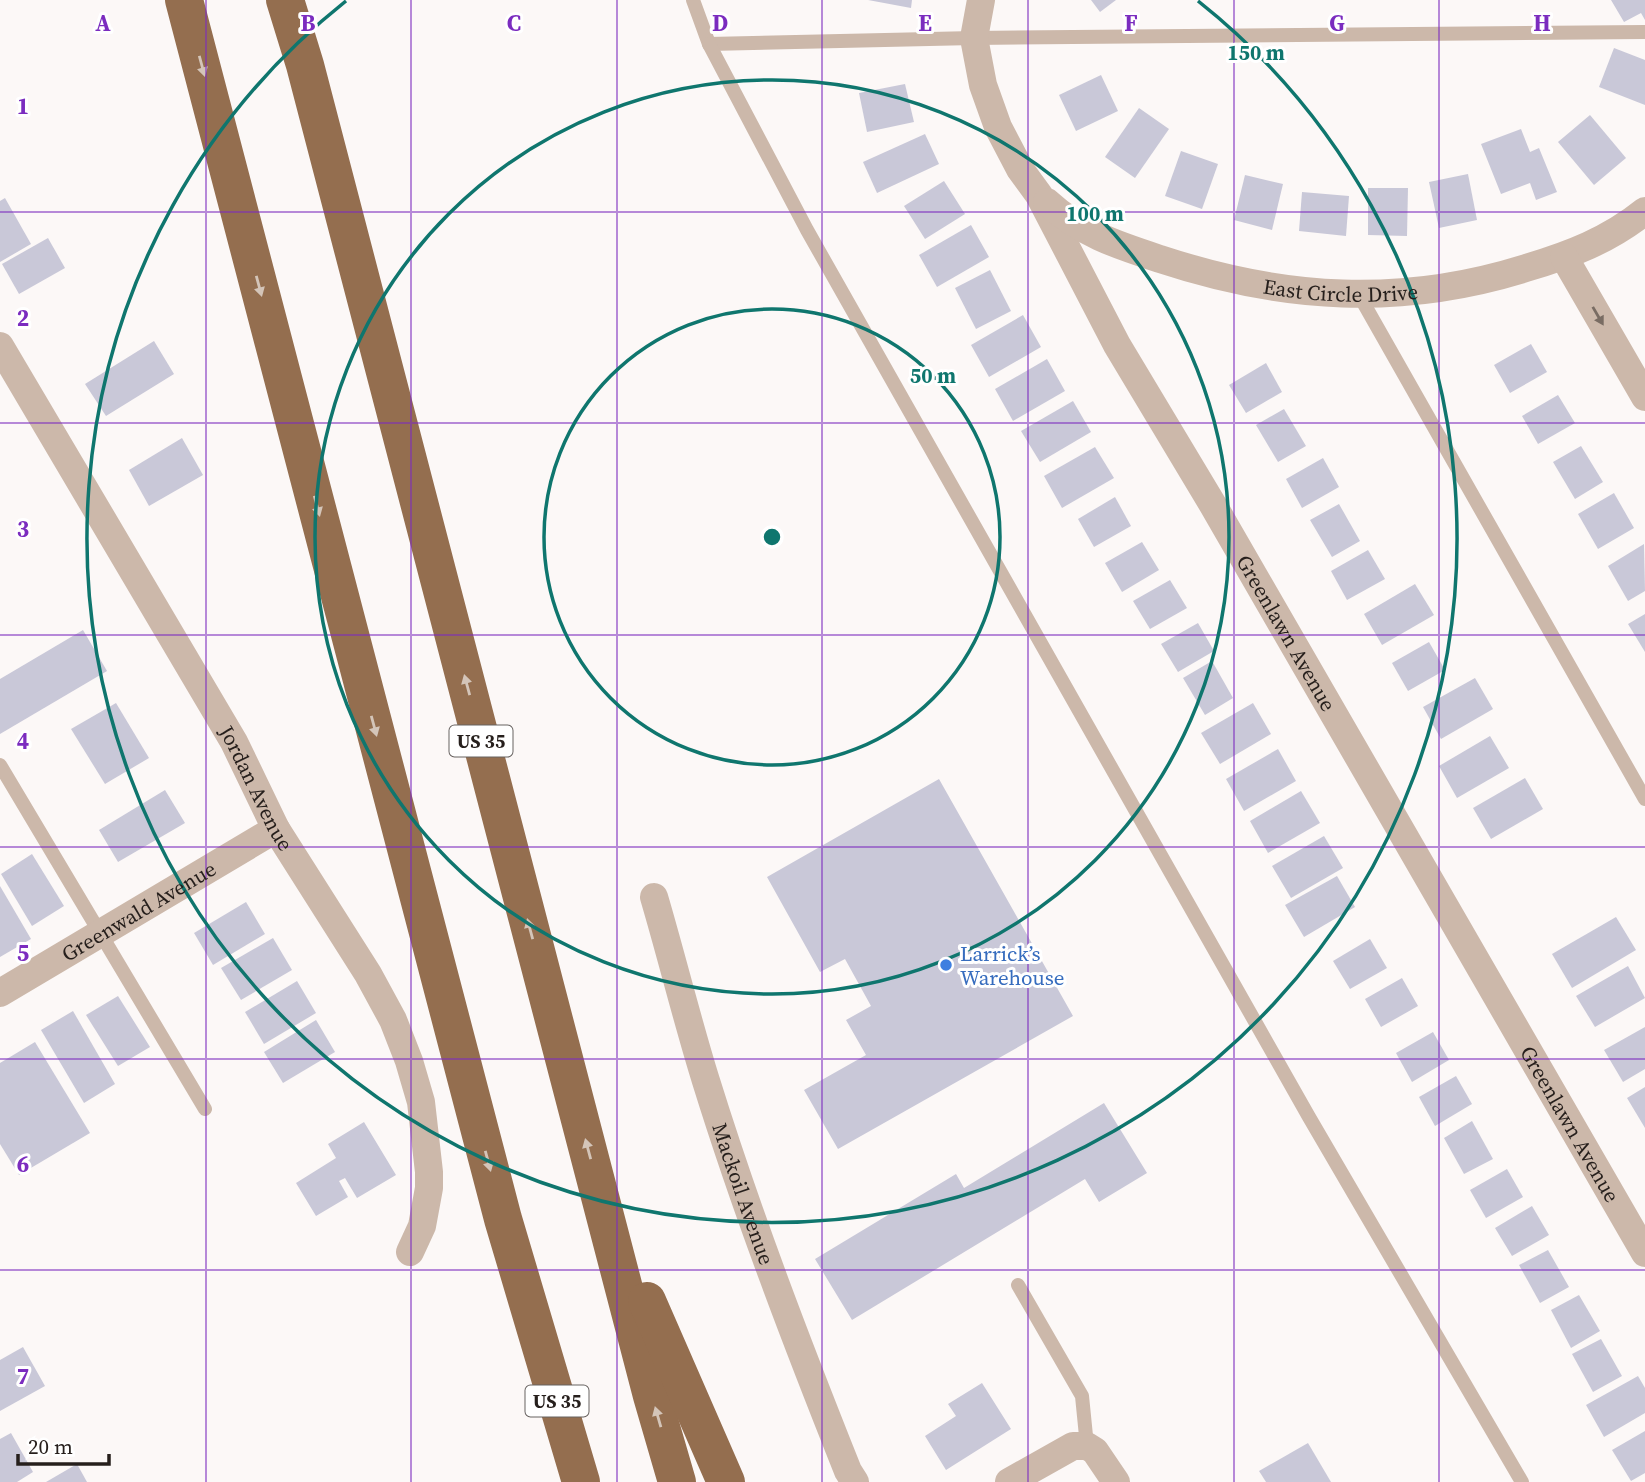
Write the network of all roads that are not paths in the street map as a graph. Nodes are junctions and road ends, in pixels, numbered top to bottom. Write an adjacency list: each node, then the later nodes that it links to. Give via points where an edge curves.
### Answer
1 (184, 0): 25 (highway, US 35, one-way to 25)
2 (285, 0): 21 (highway, US 35, one-way to 2)
3 (694, 0): 7 (lane)
4 (981, 0): 6 (street, Greenlawn Avenue)
5 (1645, 32): 6 (lane)
6 (974, 38): 7 (lane); 8 (street, Greenlawn Avenue, via 983,85 998,127)
7 (709, 44): 34 (lane, via 807,230 1302,1105)
8 (1039, 195): 11 (street, East Circle Drive, via 1089,234 1203,274 1262,287); 23 (street, Greenlawn Avenue, via 1117,345)
9 (1645, 211): 10 (street, East Circle Drive, via 1591,246)
10 (1564, 257): 11 (street, East Circle Drive, via 1444,288); 13 (street, one-way to 13)
11 (1359, 295): 15 (lane)
12 (0, 346): 16 (street, Jordan Avenue, via 234,743)
13 (1645, 397)
14 (0, 765): 18 (lane)
15 (1645, 799)
16 (276, 829): 18 (street, Greenwald Avenue); 22 (street, Jordan Avenue, via 368,974 409,1060 421,1102 429,1188 422,1226)
17 (654, 897): 31 (street, Mackoil Avenue, via 737,1175)
18 (100, 934): 19 (street, Greenwald Avenue); 20 (lane)
19 (0, 993)
20 (205, 1109)
21 (598, 1189): 29 (highway, US 35, one-way to 21); 30 (highway)
22 (410, 1252)
23 (1645, 1253)
24 (1018, 1285): 26 (lane, via 1082,1396)
25 (533, 1320): 27 (highway); 28 (highway, US 35)
26 (1087, 1446): 32 (street, via 1073,1446); 33 (street)
27 (568, 1482)
28 (581, 1482)
29 (677, 1482)
30 (726, 1482)
31 (855, 1482)
32 (1009, 1482)
33 (1116, 1482)
34 (1522, 1482)

